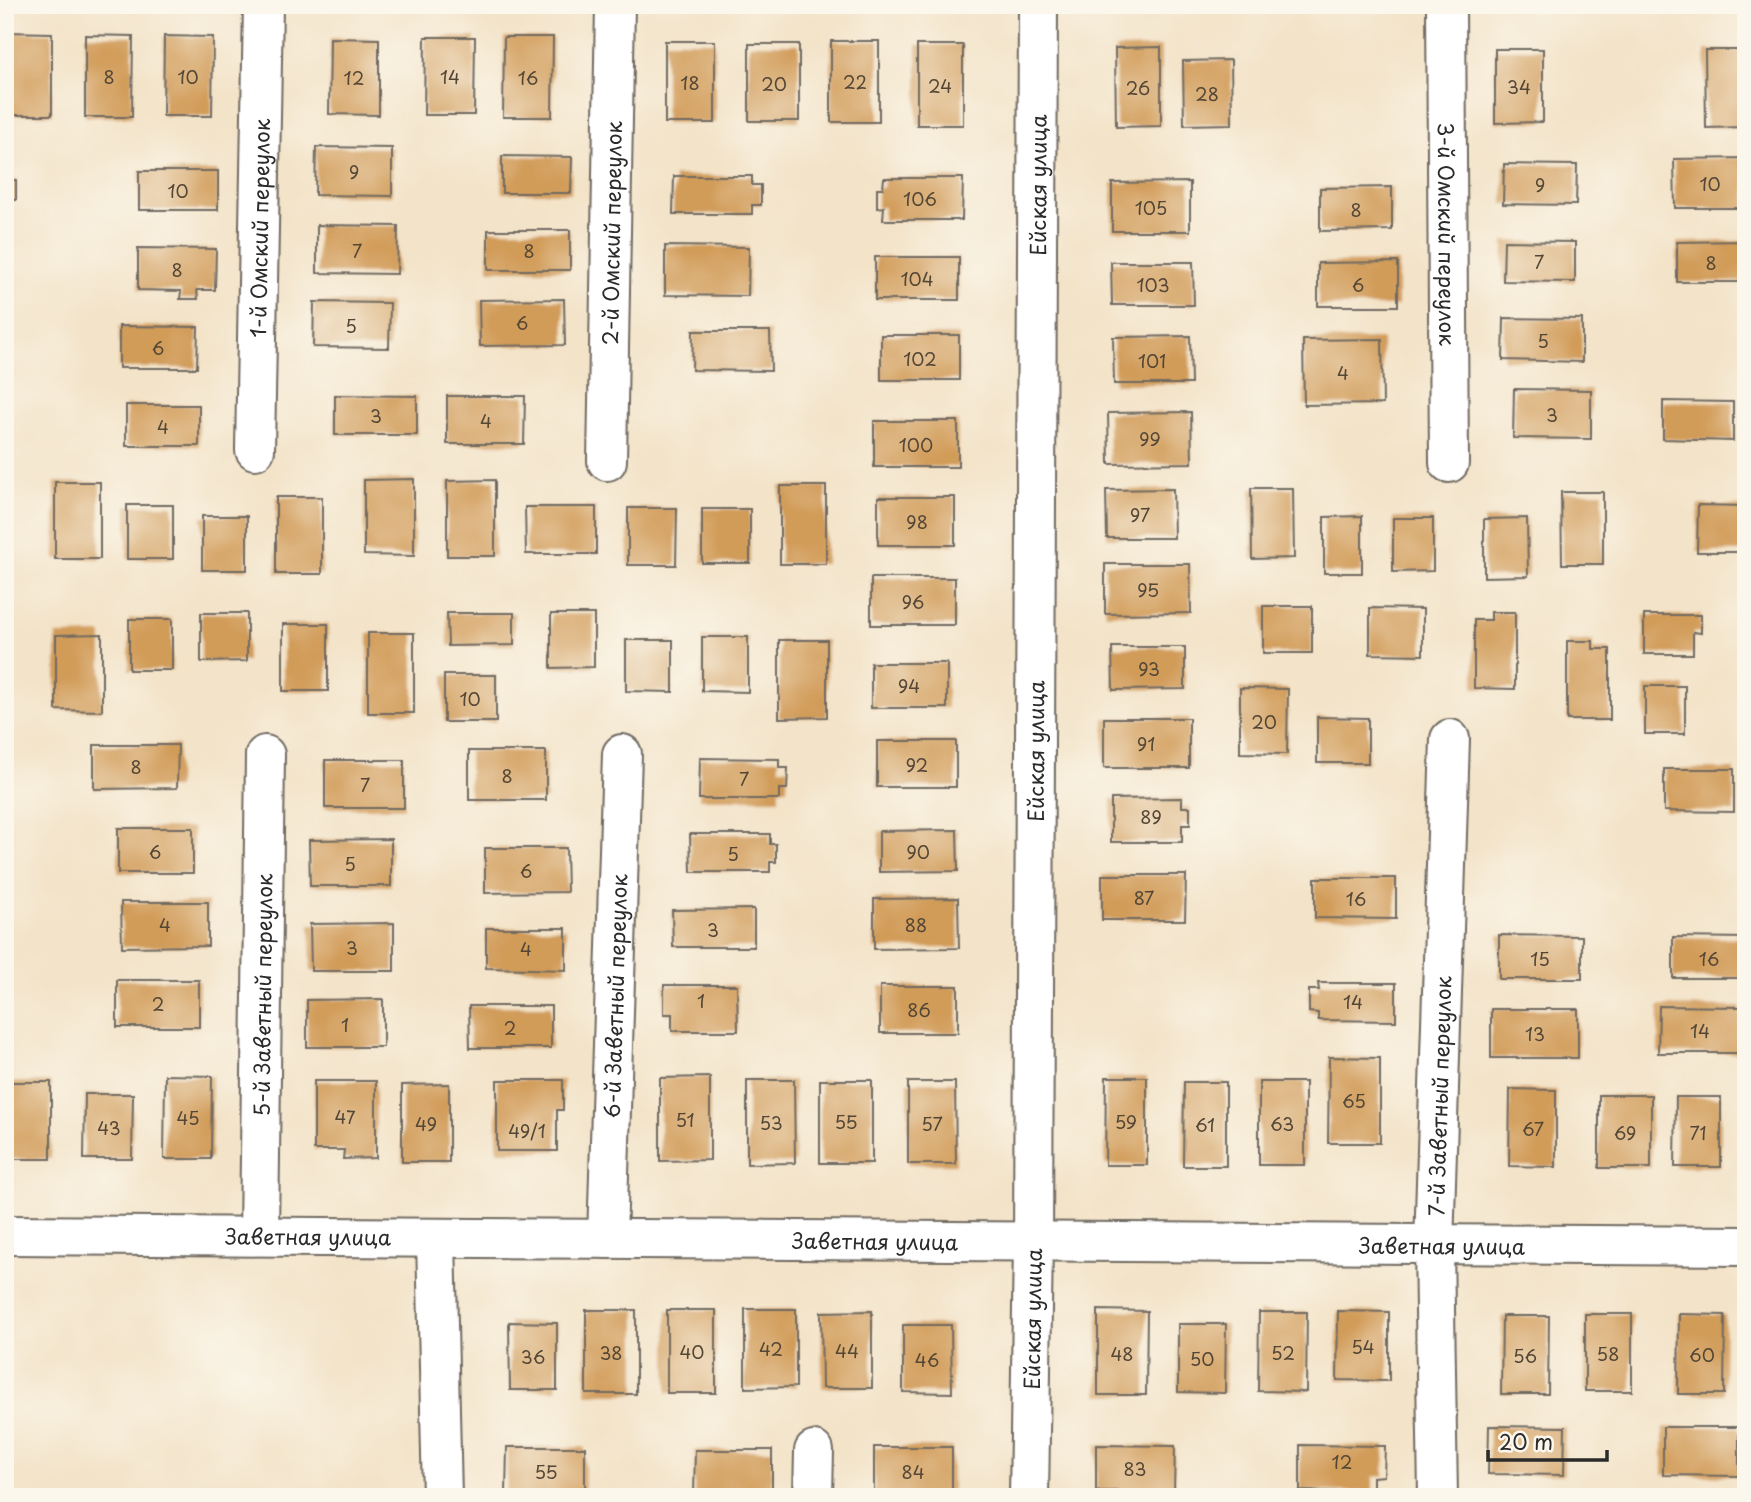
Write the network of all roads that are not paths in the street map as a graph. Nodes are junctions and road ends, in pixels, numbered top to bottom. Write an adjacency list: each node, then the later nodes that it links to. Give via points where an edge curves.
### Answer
1 (263, 5): 5 (street, 1-й Омский переулок)
2 (615, 5): 6 (street, 2-й Омский переулок)
3 (1038, 5): 15 (street, Ейская улица)
4 (1446, 5): 7 (street, 3-й Омский переулок)
5 (255, 450)
6 (607, 461)
7 (1449, 463)
8 (1450, 739): 16 (street, 7-й Заветный переулок)
9 (622, 754): 14 (street, 6-й Заветный переулок)
10 (265, 755): 12 (street, 5-й Заветный переулок)
11 (5, 1235): 12 (street, Заветная улица)
12 (259, 1235): 13 (street, Заветная улица)
13 (436, 1238): 14 (street, Заветная улица); 19 (street)
14 (607, 1239): 15 (street, Заветная улица)
15 (1033, 1244): 16 (street, Заветная улица); 21 (street, Ейская улица)
16 (1434, 1246): 17 (street, Заветная улица); 22 (street, 7-й Заветный переулок)
17 (1746, 1246)
18 (814, 1451): 20 (street)
19 (442, 1497)
20 (813, 1497)
21 (1029, 1497)
22 (1438, 1497)

